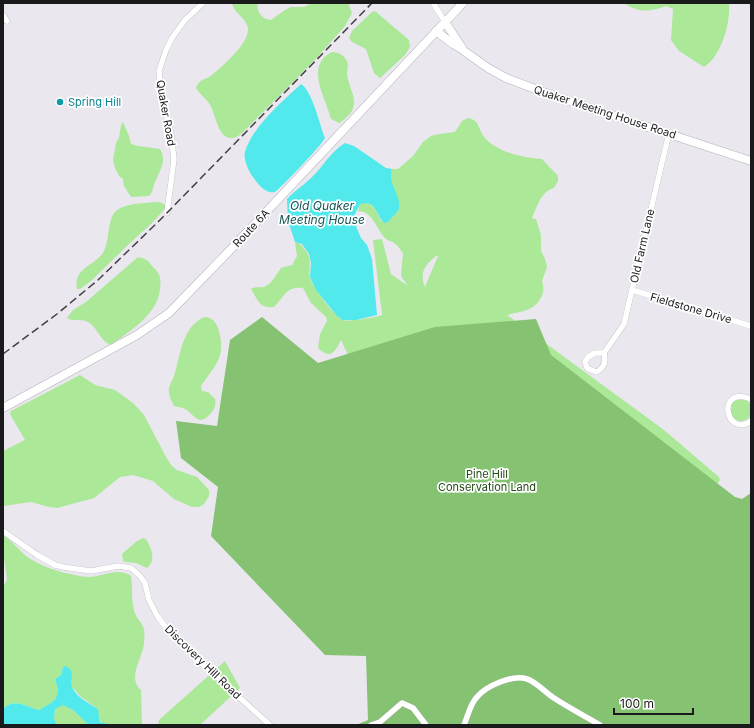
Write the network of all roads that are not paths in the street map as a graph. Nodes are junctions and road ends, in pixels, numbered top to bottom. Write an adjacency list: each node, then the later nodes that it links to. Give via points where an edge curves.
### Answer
1 (203, 3): 11 (street, Quaker Road, via 185,20 172,38 159,71 174,159)
2 (433, 3): 6 (street)
3 (463, 3): 6 (main road, Route 6A)
4 (3, 15): 5 (street)
5 (7, 21)
6 (445, 22): 7 (main road, Route 6A); 8 (main road, Quaker Meeting House Road)
7 (436, 31): 8 (main road, Quaker Meeting House Road); 16 (main road, Route 6A, via 169,313 127,341)
8 (464, 51): 9 (main road, Quaker Meeting House Road, via 488,68 519,83)
9 (669, 133): 10 (main road, Quaker Meeting House Road); 12 (street, Old Farm Lane)
10 (751, 161)
11 (167, 213)
12 (632, 290): 13 (street, Fieldstone Drive); 14 (street, Old Farm Lane, via 624,324)
13 (751, 326)
14 (604, 353)
15 (751, 399): 17 (street, via 735,397 729,403 727,411 737,424)
16 (3, 408)
17 (751, 421)
18 (3, 531): 19 (street, Discovery Hill Road, via 37,555 63,567 91,571 118,566 131,568 145,583 149,600 167,629)
19 (270, 725)
20 (371, 725): 21 (street, via 380,722 402,703 413,708)
21 (426, 725)
22 (464, 725): 23 (street, via 476,697 486,689 517,677 528,679 555,699)
23 (600, 725)

